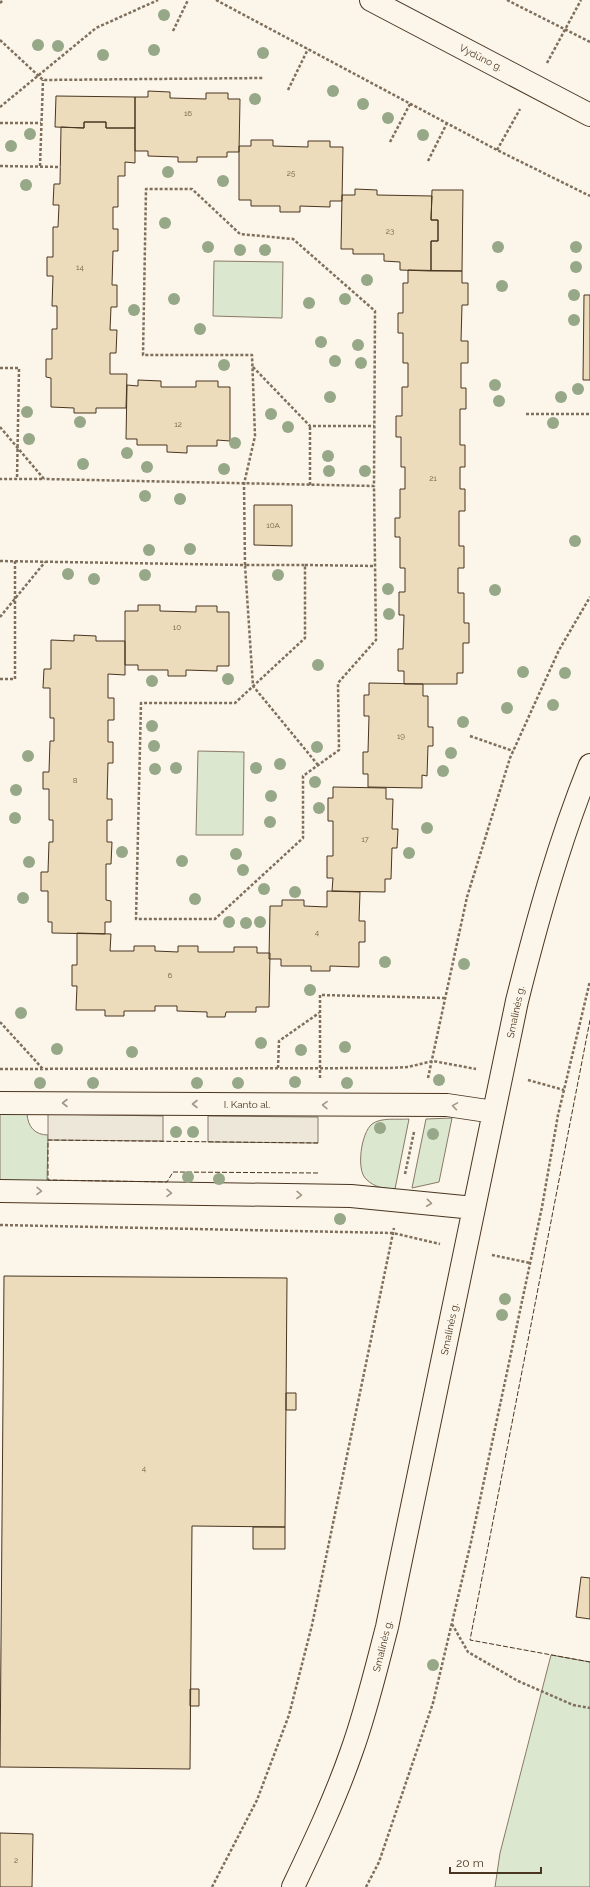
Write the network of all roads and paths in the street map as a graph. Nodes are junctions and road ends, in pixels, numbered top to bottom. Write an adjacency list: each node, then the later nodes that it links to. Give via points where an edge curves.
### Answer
1 (3, 0): 8 (path)
2 (158, 0): 14 (path, via 96,28)
3 (188, 0): 10 (path)
4 (216, 0): 13 (path)
5 (371, 0): 20 (street, Vydūno g.)
6 (507, 0): 9 (path)
7 (581, 0): 9 (path)
8 (0, 3)
9 (566, 30): 12 (path)
10 (173, 31)
11 (0, 40): 14 (path)
12 (590, 42)
13 (308, 49): 17 (path); 18 (path)
14 (38, 76): 16 (path); 19 (path)
15 (263, 78): 16 (path)
16 (42, 80): 22 (path)
17 (288, 90)
18 (410, 104): 23 (path); 24 (path)
19 (0, 107)
20 (590, 115)
21 (0, 123): 22 (path)
22 (41, 123): 27 (path)
23 (447, 123): 25 (path); 29 (path)
24 (390, 142)
25 (428, 161)
26 (0, 166): 27 (path)
27 (40, 166): 28 (path)
28 (61, 167)
29 (590, 196)
30 (252, 367): 34 (path); 35 (path, via 252,355 142,354 146,189 192,189 240,234 293,239 375,311); 41 (path, via 255,436)
31 (0, 368): 37 (path, via 19,368)
32 (526, 414): 33 (path)
33 (590, 414)
34 (310, 426): 35 (path); 42 (path)
35 (374, 426): 43 (path)
36 (0, 427): 37 (path)
37 (17, 448): 39 (path); 40 (path)
38 (0, 480): 39 (path)
39 (17, 480): 40 (path)
40 (44, 480): 41 (path)
41 (244, 484): 42 (path); 47 (path)
42 (310, 484): 43 (path)
43 (374, 486): 49 (path)
44 (0, 561): 45 (path)
45 (15, 561): 46 (path); 51 (path)
46 (45, 562): 47 (path); 51 (path)
47 (245, 565): 48 (path); 54 (path)
48 (305, 565): 49 (path); 54 (path, via 306,638)
49 (375, 566): 57 (path, via 376,640 338,683 339,750)
50 (590, 597): 56 (path, via 559,650)
51 (15, 598): 52 (path); 53 (path, via 15,679)
52 (0, 617)
53 (0, 679)
54 (253, 686): 57 (path); 57 (path, via 235,704 141,703 136,919 216,919 302,838 303,776)
55 (470, 736): 56 (path)
56 (513, 751): 60 (path, via 467,897)
57 (318, 765)
58 (590, 765): 68 (street, Smalinės g., via 570,814 541,906)
59 (590, 981): 69 (path)
60 (444, 998): 61 (path, via 320,995); 63 (path)
61 (320, 1013): 64 (path, via 279,1041); 65 (path)
62 (0, 1022): 67 (path)
63 (433, 1060): 65 (path, via 408,1067); 68 (path); 72 (path)
64 (278, 1068): 65 (path); 67 (path)
65 (320, 1068): 71 (path)
66 (0, 1069): 67 (path)
67 (42, 1069)
68 (502, 1073): 69 (path); 73 (street, Smalinės g.)
69 (564, 1090): 80 (path)
70 (0, 1103): 71 (street, I. Kanto al., one-way to 70)
71 (320, 1105): 72 (street, I. Kanto al., one-way to 71)
72 (420, 1105): 73 (street, I. Kanto al., one-way to 72, via 447,1105); 75 (path)
73 (494, 1112): 76 (street, Smalinės g.)
74 (0, 1191): 75 (street, one-way to 75, via 343,1196)
75 (400, 1200): 76 (street, one-way to 76); 78 (path)
76 (474, 1208): 79 (street, Smalinės g.)
77 (0, 1225): 78 (path)
78 (393, 1233): 79 (path); 83 (path, via 312,1625 289,1715 257,1800)
79 (466, 1250): 80 (path); 84 (street, Smalinės g., via 387,1627 368,1700 351,1753 316,1841)
80 (530, 1263): 81 (path)
81 (452, 1623): 82 (path, via 468,1652 518,1681 573,1705); 85 (path, via 433,1703 379,1862)
82 (590, 1708)
83 (212, 1887)
84 (293, 1887)
85 (366, 1887)

